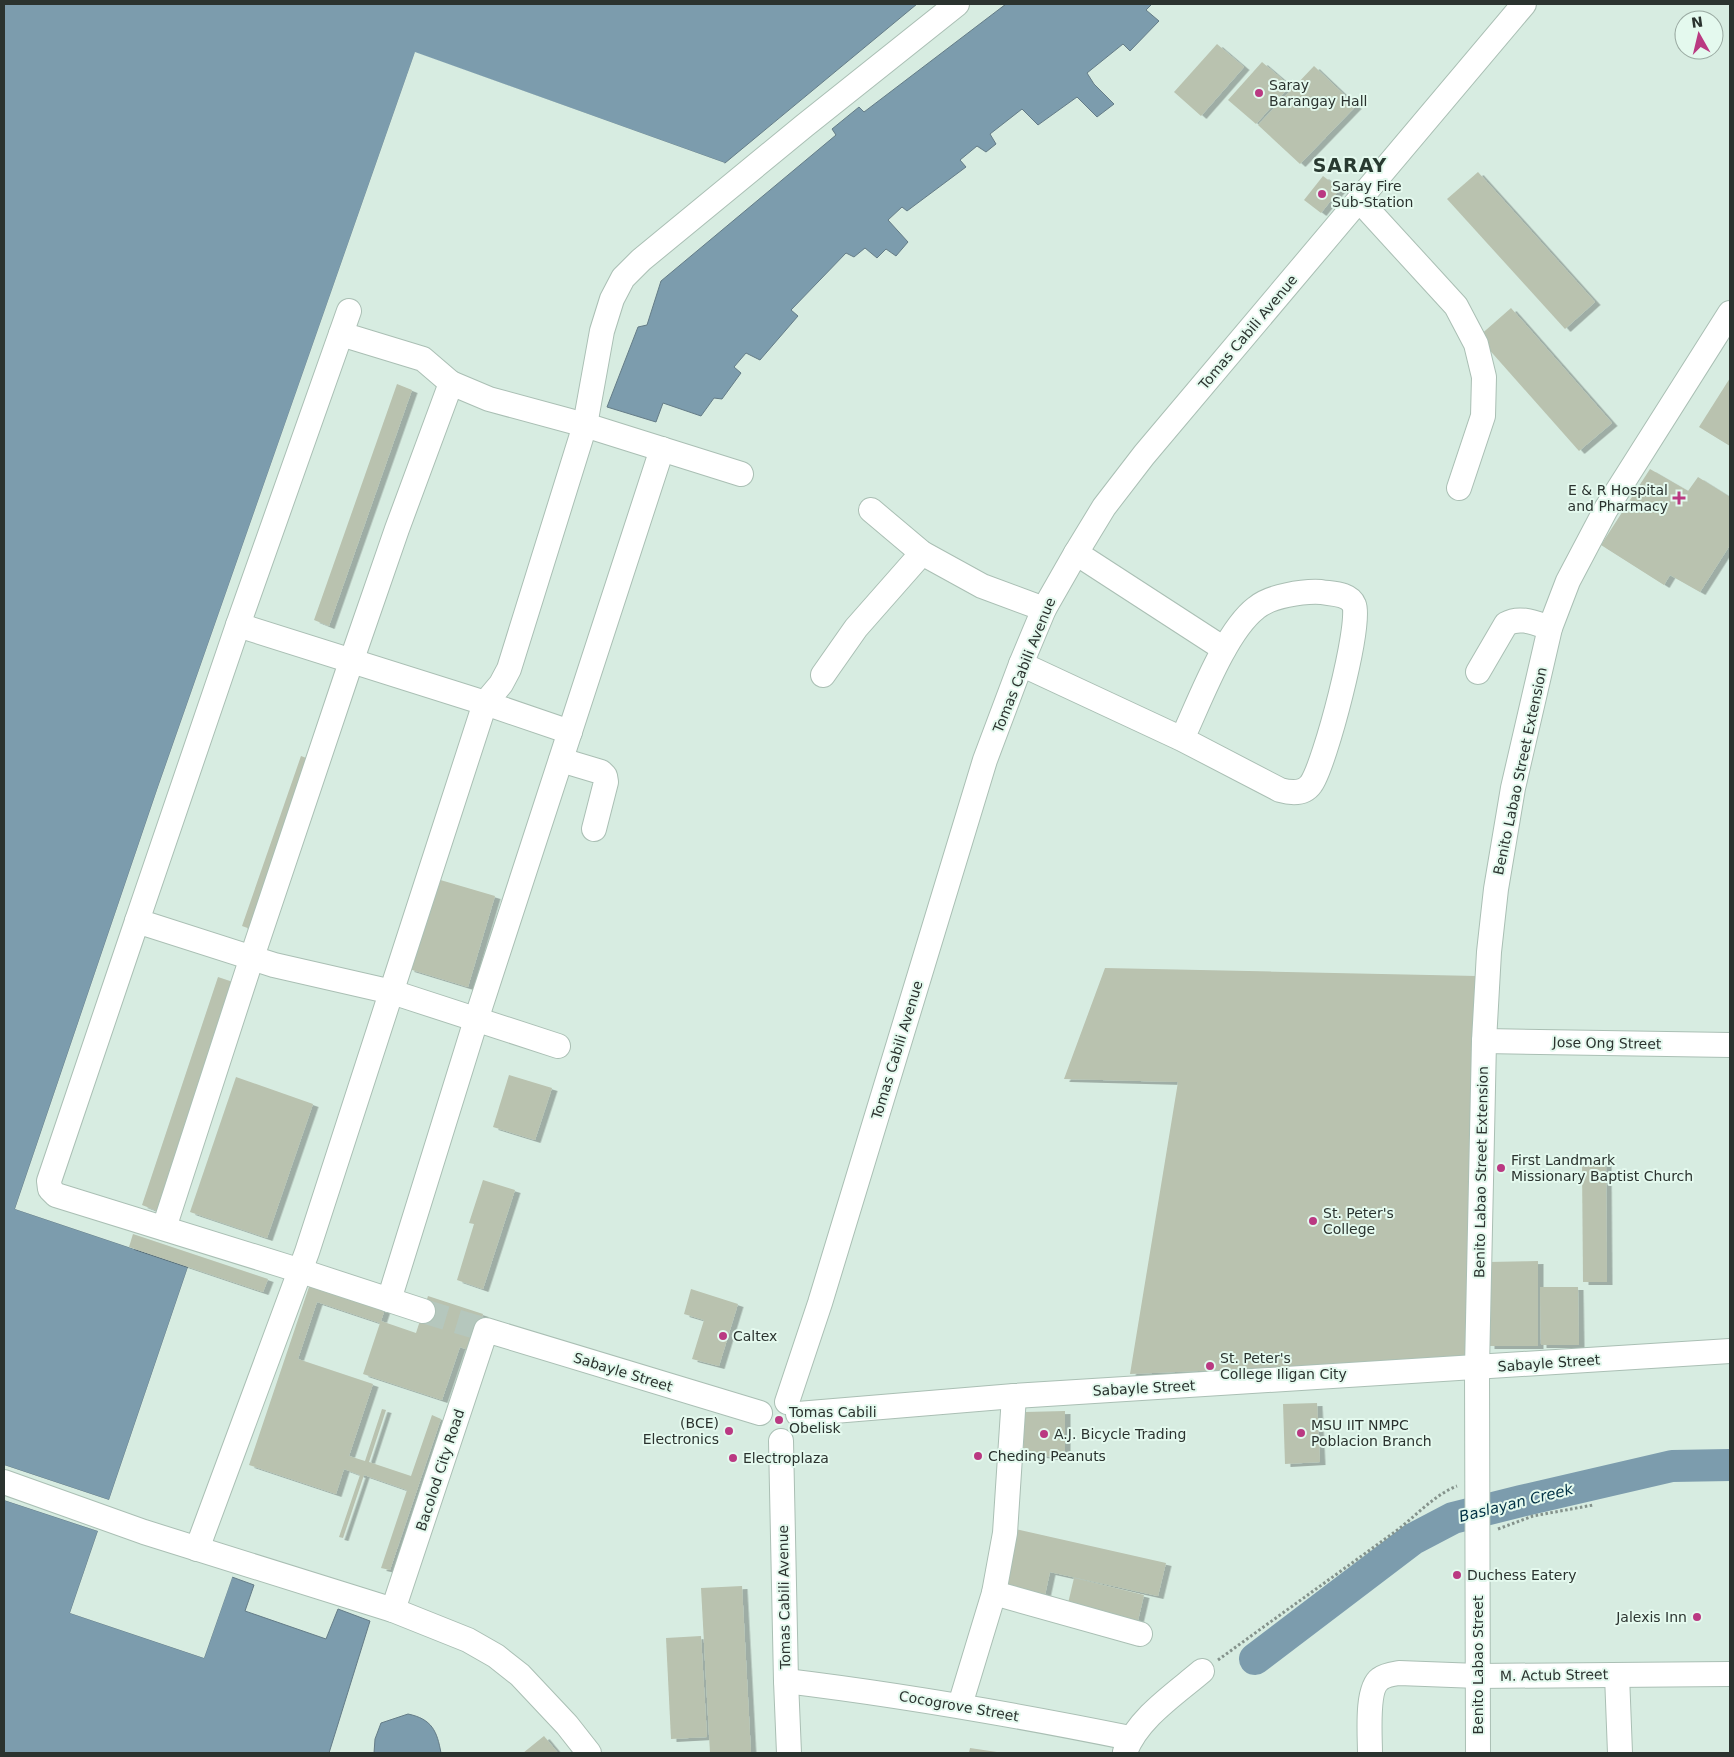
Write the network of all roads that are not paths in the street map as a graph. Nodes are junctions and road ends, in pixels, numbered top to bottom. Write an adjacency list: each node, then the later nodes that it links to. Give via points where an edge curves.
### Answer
1 (957, 4): 8 (street, via 804,126 623,278 602,331)
2 (1524, 4): 3 (street, Tomas Cabili Avenue)
3 (1359, 200): 11 (street, via 1456,306 1476,344 1484,377 1482,416); 13 (street, Tomas Cabili Avenue, via 1144,455 1104,507)
4 (349, 311): 6 (street)
5 (1730, 313): 17 (street, Benito Labao Street Extension, via 1606,509 1568,582)
6 (341, 334): 7 (street, via 423,359); 16 (street)
7 (451, 383): 8 (street, via 489,399); 19 (street)
8 (585, 425): 9 (street); 23 (street, via 509,669)
9 (662, 449): 10 (street); 24 (street)
10 (741, 474)
11 (1459, 488)
12 (870, 510): 14 (street)
13 (1076, 552): 15 (street, Tomas Cabili Avenue); 18 (street)
14 (922, 553): 15 (street, via 982,586); 22 (street, via 856,628)
15 (1044, 609): 20 (street, Tomas Cabili Avenue)
16 (238, 625): 19 (street); 28 (street)
17 (1550, 628): 21 (street, via 1522,620 1506,624); 32 (street, Benito Labao Street Extension, via 1513,788 1496,889)
18 (1224, 649): 25 (street); 25 (street, via 1256,607 1278,597 1316,592 1343,595 1354,603 1354,627 1332,729 1312,784 1304,790 1280,790)
19 (351, 662): 23 (street); 29 (street)
20 (1021, 664): 25 (street); 43 (street, Tomas Cabili Avenue, via 985,760 834,1256)
21 (1478, 672)
22 (823, 675)
23 (485, 703): 24 (street); 30 (street)
24 (570, 732): 26 (street)
25 (1182, 739)
26 (561, 760): 27 (street, via 605,776); 31 (street)
27 (594, 829)
28 (137, 921): 29 (street); 35 (street, via 49,1180 50,1189 56,1195)
29 (252, 958): 30 (street); 35 (street)
30 (392, 992): 31 (street); 36 (street)
31 (476, 1020): 34 (street); 37 (street)
32 (1484, 1041): 33 (street, Jose Ong Street); 41 (street, Benito Labao Street Extension)
33 (1730, 1045)
34 (558, 1046)
35 (164, 1228): 36 (street)
36 (301, 1271): 37 (street); 48 (street)
37 (389, 1300): 38 (street)
38 (423, 1311)
39 (486, 1330): 44 (street, Sabayle Street); 50 (street, Bacolod City Road)
40 (1730, 1351): 41 (street, Sabayle Street)
41 (1477, 1368): 42 (street, Sabayle Street); 47 (street, Benito Labao Street Extension)
42 (1014, 1396): 43 (street, Sabayle Street); 49 (street, via 1005,1532)
43 (793, 1408): 44 (street, via 782,1400 766,1404); 45 (street, via 799,1426 792,1436)
44 (760, 1413): 45 (street, via 761,1430 769,1438)
45 (781, 1441): 56 (street, Tomas Cabili Avenue)
46 (4, 1482): 48 (street)
47 (1477, 1484): 55 (street, Benito Labao Street)
48 (198, 1549): 50 (street)
49 (994, 1593): 51 (street); 57 (street)
50 (393, 1610): 59 (street, via 468,1640 496,1656 520,1675)
51 (1140, 1634)
52 (1202, 1671): 58 (street, via 1154,1713)
53 (1730, 1674): 54 (street, M. Actub Street)
54 (1617, 1675): 55 (street, M. Actub Street); 63 (street)
55 (1478, 1676): 61 (street, M. Actub Street, via 1399,1673 1380,1679 1373,1686 1371,1696); 62 (street, Benito Labao Street)
56 (786, 1681): 57 (street, Cocogrove Street); 60 (street, Tomas Cabili Avenue)
57 (960, 1705): 58 (street, Cocogrove Street)
58 (1127, 1746)
59 (589, 1753)
60 (789, 1753)
61 (1370, 1753)
62 (1478, 1753)
63 (1620, 1753)

